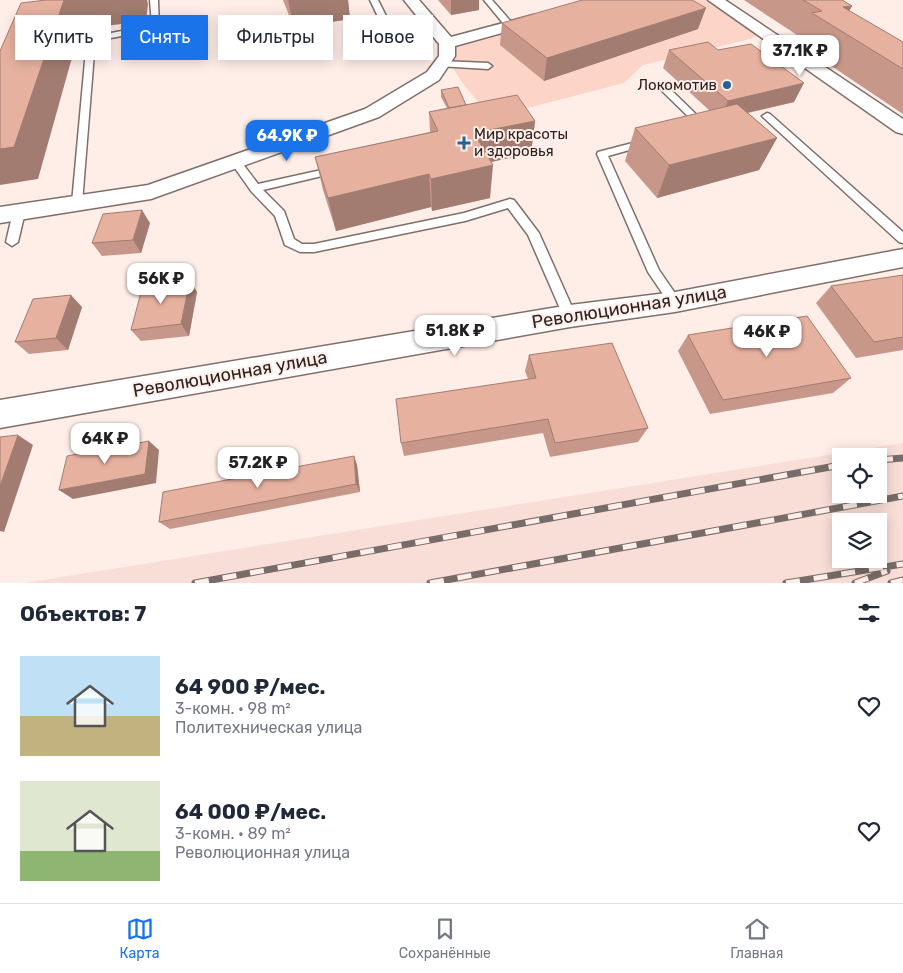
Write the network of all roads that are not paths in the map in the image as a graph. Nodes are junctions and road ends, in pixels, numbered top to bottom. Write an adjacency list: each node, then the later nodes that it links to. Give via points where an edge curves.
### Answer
1 (154, 0): 22 (lane, via 156,27 91,38)
2 (374, 0): 6 (lane)
3 (411, 0): 7 (street)
4 (488, 0): 9 (lane)
5 (715, 0): 16 (street)
6 (381, 15)
7 (423, 15)
8 (548, 16): 9 (street)
9 (510, 26): 11 (street)
10 (433, 27): 11 (street)
11 (446, 43): 12 (street, via 447,56)
12 (442, 64): 13 (lane); 19 (street, via 433,76 372,113)
13 (488, 66)
14 (662, 86): 17 (lane, via 706,128)
15 (767, 116): 24 (lane)
16 (903, 128)
17 (696, 131)
18 (658, 140): 27 (lane, via 602,154 654,272)
19 (235, 162): 21 (lane); 22 (street, via 151,192)
20 (342, 168): 21 (lane)
21 (255, 188): 28 (lane, via 280,214 289,242 300,248 314,248 465,217 510,203 532,233)
22 (77, 203): 23 (street)
23 (10, 213): 25 (lane)
24 (903, 239)
25 (12, 242)
26 (903, 258): 27 (street, Революционная улица)
27 (675, 302): 28 (street, Революционная улица)
28 (570, 316): 29 (street, Революционная улица)
29 (0, 414)

